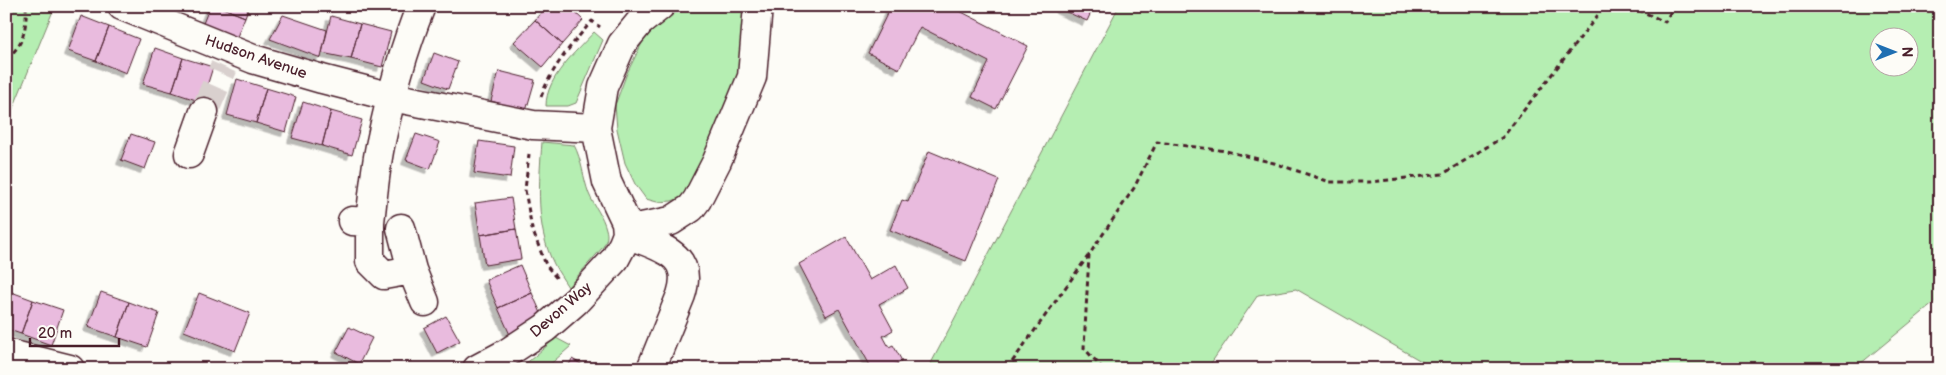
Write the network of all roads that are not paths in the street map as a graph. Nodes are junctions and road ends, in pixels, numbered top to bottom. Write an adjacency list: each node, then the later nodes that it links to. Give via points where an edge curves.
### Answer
1 (421, 6): 5 (street, via 406,43)
2 (660, 6): 7 (street, via 640,22 622,44 603,87)
3 (758, 6): 10 (street, via 752,77 697,200 671,221)
4 (128, 7): 5 (street, Hudson Avenue, via 190,20 228,58 253,59)
5 (392, 96): 7 (street, Hudson Avenue, via 533,125); 11 (street, via 361,221 370,261 384,275)
6 (204, 112): 8 (street)
7 (596, 128): 10 (street, via 608,182)
8 (189, 154)
9 (401, 228): 11 (street)
10 (627, 232): 15 (street, Devon Way, via 615,259 576,301 544,328); 16 (street, via 677,257 684,272 684,288)
11 (412, 270): 12 (street)
12 (425, 302)
13 (6, 354): 14 (street)
14 (70, 369)
15 (477, 369)
16 (650, 369)

